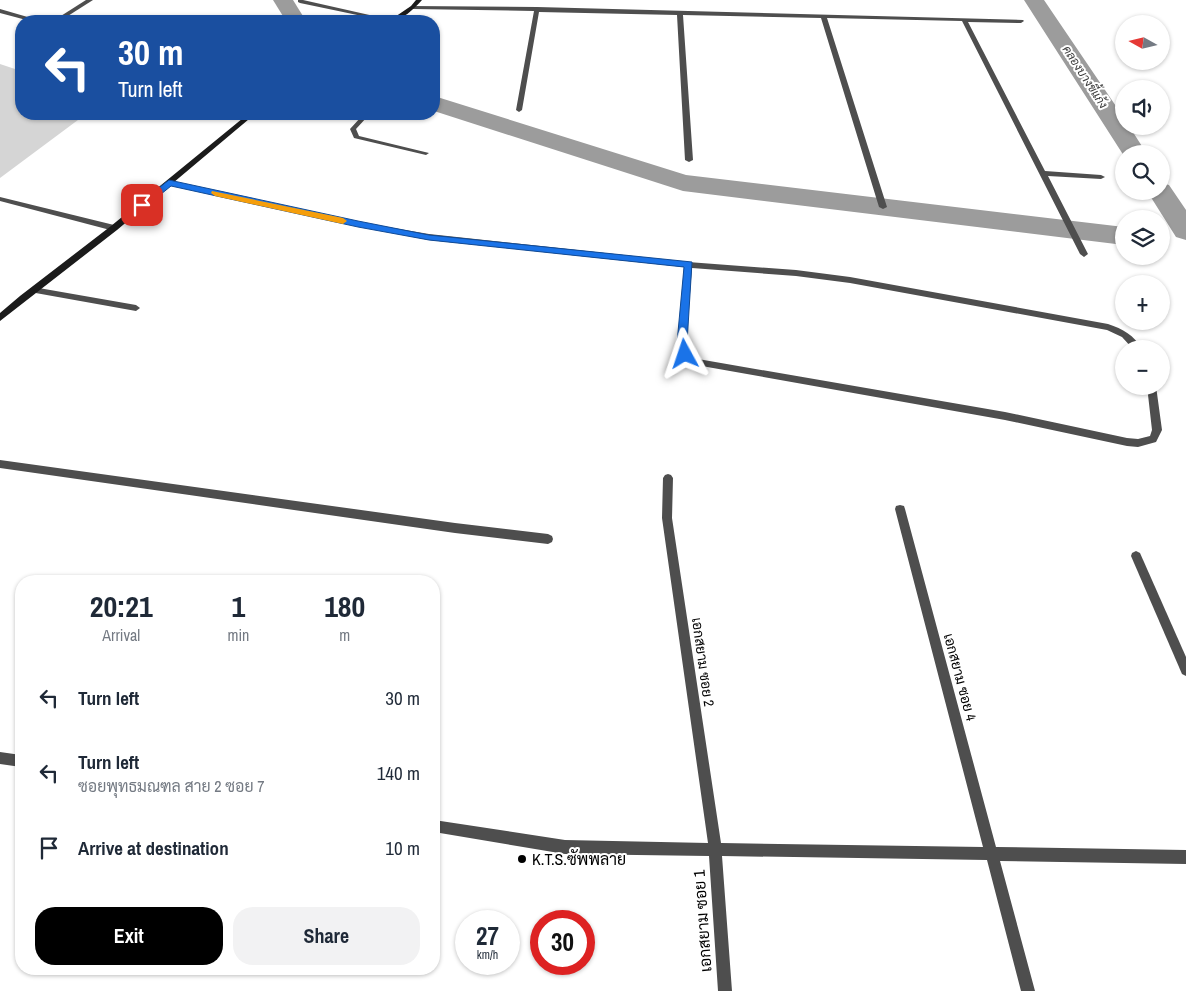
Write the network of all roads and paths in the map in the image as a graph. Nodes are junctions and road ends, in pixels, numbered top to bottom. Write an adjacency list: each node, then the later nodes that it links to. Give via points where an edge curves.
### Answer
1 (90, 0): 9 (street)
2 (419, 0): 4 (street)
3 (300, 1): 10 (street)
4 (413, 7): 5 (street); 11 (street)
5 (536, 9): 7 (street); 15 (street)
6 (0, 11): 8 (street)
7 (680, 13): 12 (street); 19 (street)
8 (15, 15)
9 (66, 15)
10 (364, 15)
11 (401, 15)
12 (823, 16): 13 (street); 24 (street)
13 (964, 19): 14 (street); 20 (street)
14 (1021, 21)
15 (519, 110)
16 (245, 120): 22 (street)
17 (361, 120): 18 (street, via 353,129 356,137)
18 (426, 153)
19 (689, 160)
20 (1042, 173): 21 (street); 26 (street)
21 (1101, 177)
22 (169, 183): 25 (street); 27 (street, via 429,238)
23 (0, 199): 25 (street)
24 (884, 207)
25 (114, 228): 28 (street)
26 (1084, 254)
27 (688, 265): 31 (street, via 850,280 1108,328); 32 (street, via 682,343 685,354 696,362 1005,416 1138,443 1152,439 1157,430)
28 (34, 290): 29 (street); 30 (street)
29 (136, 308)
30 (0, 318)
31 (1133, 340)
32 (1152, 395)
33 (0, 464): 36 (street)
34 (668, 478): 42 (street, เอกสยาม ซอย 2, via 667,518)
35 (900, 509): 43 (street, เอกสยาม ซอย 4)
36 (548, 539)
37 (1136, 556): 38 (street)
38 (1186, 670)
39 (0, 758): 40 (street)
40 (15, 760)
41 (440, 827): 42 (street, via 565,847)
42 (715, 849): 43 (street); 45 (street, เอกสยาม ซอย 1)
43 (991, 852): 44 (street); 46 (street, เอกสยาม ซอย 4)
44 (1186, 857)
45 (725, 991)
46 (1028, 991)

